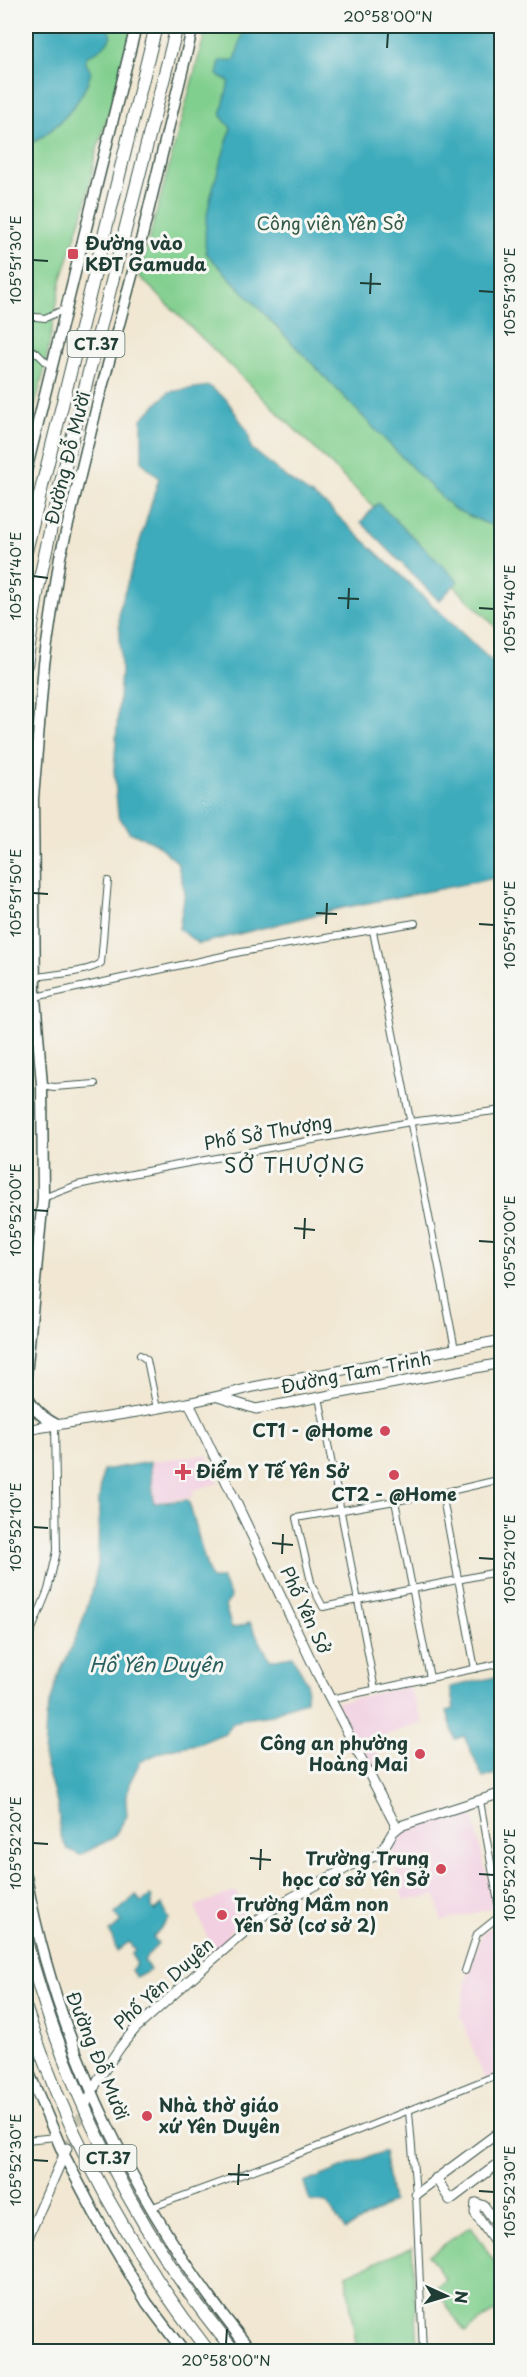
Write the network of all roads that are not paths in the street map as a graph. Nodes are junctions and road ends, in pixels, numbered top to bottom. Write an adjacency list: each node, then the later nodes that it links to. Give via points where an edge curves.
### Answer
1 (136, 26): 5 (main road)
2 (156, 26): 10 (highway, CT.37)
3 (177, 26): 11 (highway, CT.37, via 58,494)
4 (193, 26): 13 (main road, Đường Đỗ Mười, via 60,557 37,738)
5 (65, 309): 6 (street, via 45,318); 8 (main road)
6 (26, 315)
7 (26, 346): 8 (street)
8 (51, 367): 9 (main road)
9 (26, 471)
10 (26, 551)
11 (26, 664)
12 (108, 881): 16 (street, via 101,963)
13 (31, 903): 16 (main road, Đường Đỗ Mười)
14 (415, 923): 15 (street)
15 (373, 931): 17 (street, via 241,952); 21 (street)
16 (36, 977): 17 (main road, Đường Đỗ Mười)
17 (35, 997): 19 (main road, Đường Đỗ Mười)
18 (95, 1084): 19 (street)
19 (42, 1085): 22 (main road, Đường Đỗ Mười)
20 (501, 1110): 21 (street, Phố Sở Thượng)
21 (410, 1122): 22 (street, Phố Sở Thượng, via 147,1170 76,1185); 26 (street)
22 (43, 1198): 24 (main road, Đường Đỗ Mười)
23 (26, 1277): 24 (highway)
24 (31, 1310): 29 (main road, Đường Đỗ Mười)
25 (501, 1340): 26 (street, Đường Tam Trinh)
26 (455, 1349): 30 (street, Đường Tam Trinh)
27 (140, 1355): 35 (street, via 147,1360)
28 (501, 1362): 33 (street, Đường Tam Trinh)
29 (26, 1375)
30 (315, 1376): 32 (street, Đường Tam Trinh); 33 (street)
31 (26, 1392): 36 (main road, via 28,1401 43,1418)
32 (218, 1397): 33 (street, Đường Tam Trinh, via 256,1409); 34 (street, Đường Tam Trinh)
33 (318, 1397): 41 (street)
34 (189, 1403): 35 (street, Đường Tam Trinh); 51 (street, Phố Yên Sở)
35 (157, 1409): 36 (street, Đường Tam Trinh)
36 (55, 1424): 37 (street, Đường Tam Trinh); 46 (street, via 57,1551 48,1590)
37 (28, 1430)
38 (501, 1479): 39 (street)
39 (442, 1493): 40 (street); 43 (street)
40 (395, 1501): 41 (street); 44 (street)
41 (340, 1510): 45 (street); 45 (street, via 296,1518 312,1586 321,1606)
42 (501, 1571): 43 (street)
43 (458, 1580): 44 (street); 48 (street)
44 (412, 1589): 45 (street); 49 (street)
45 (357, 1600): 50 (street)
46 (26, 1644)
47 (501, 1663): 48 (street)
48 (475, 1669): 49 (street)
49 (430, 1678): 50 (street)
50 (375, 1690): 51 (street)
51 (330, 1699): 54 (street, Phố Yên Sở)
52 (501, 1793): 53 (street)
53 (480, 1802): 54 (street); 56 (street)
54 (397, 1828): 62 (street, Phố Yên Duyên, via 380,1854 354,1864 264,1915 135,2030)
55 (26, 1877): 62 (main road, Đường Đỗ Mười, via 57,2005)
56 (501, 1914): 58 (street, via 477,1935)
57 (26, 1941): 81 (highway, CT.37, via 52,2024 93,2130 160,2249)
58 (465, 1971)
59 (26, 2009): 80 (highway, CT.37, via 51,2080 121,2226)
60 (26, 2066): 66 (main road)
61 (501, 2073): 64 (street)
62 (91, 2091): 63 (street, Phố Yên Duyên); 74 (main road, Đường Đỗ Mười)
63 (86, 2104)
64 (409, 2112): 72 (street); 74 (street)
65 (501, 2130): 70 (street)
66 (56, 2137): 67 (street); 68 (main road)
67 (26, 2140)
68 (65, 2152): 76 (street); 79 (main road, via 137,2288)
69 (501, 2162): 71 (street)
70 (436, 2178): 71 (street, via 450,2200); 72 (street)
71 (466, 2189): 73 (street)
72 (416, 2194): 83 (street)
73 (476, 2203): 75 (street, via 484,2206); 77 (street, via 475,2213)
74 (150, 2208): 82 (main road, Đường Đỗ Mười, via 197,2281)
75 (501, 2231)
76 (27, 2232): 78 (street)
77 (501, 2253)
78 (26, 2265)
79 (184, 2352)
80 (209, 2352)
81 (236, 2352)
82 (252, 2352)
83 (423, 2352)

